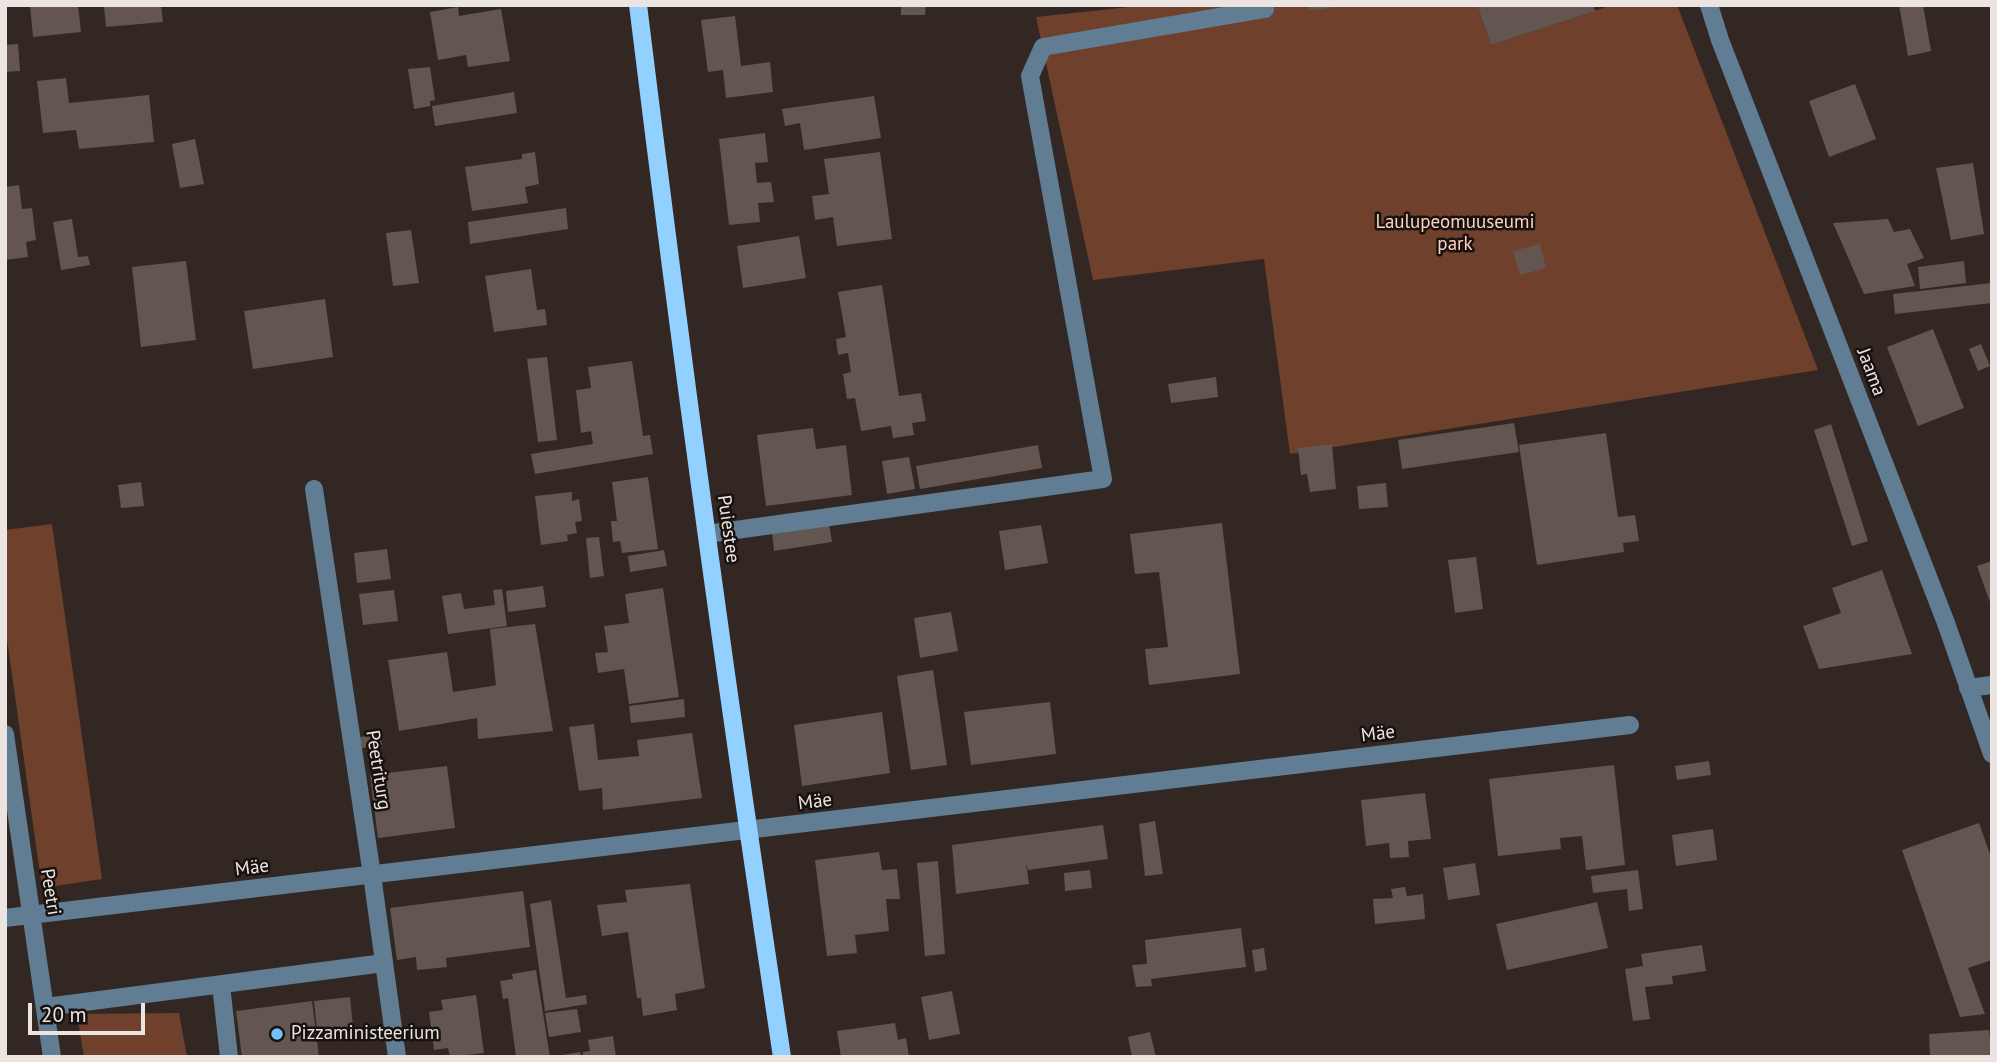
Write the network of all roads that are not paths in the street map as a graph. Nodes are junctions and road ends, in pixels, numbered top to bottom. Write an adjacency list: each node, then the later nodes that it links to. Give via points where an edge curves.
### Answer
1 (638, 5): 5 (main road, Puiestee)
2 (1709, 5): 7 (street, Jaama)
3 (1265, 9): 5 (street, via 1043,47 1030,76 1103,479)
4 (314, 489): 12 (street, Peetriturg)
5 (707, 534): 11 (main road, Puiestee)
6 (1992, 685): 7 (street)
7 (1968, 688): 10 (street, Jaama)
8 (1630, 725): 11 (street, Mäe)
9 (5, 734): 13 (street, Peetri)
10 (1992, 754)
11 (747, 831): 12 (street, Mäe); 21 (main road, Puiestee)
12 (372, 875): 13 (street, Mäe); 15 (street, Peetriturg)
13 (33, 915): 14 (street, Mäe); 17 (street, Peetri)
14 (5, 918)
15 (384, 963): 16 (street); 20 (street, Peetriturg)
16 (221, 985): 17 (street); 19 (street)
17 (46, 1007): 18 (street, Peetri)
18 (52, 1057)
19 (229, 1057)
20 (397, 1057)
21 (782, 1057)

